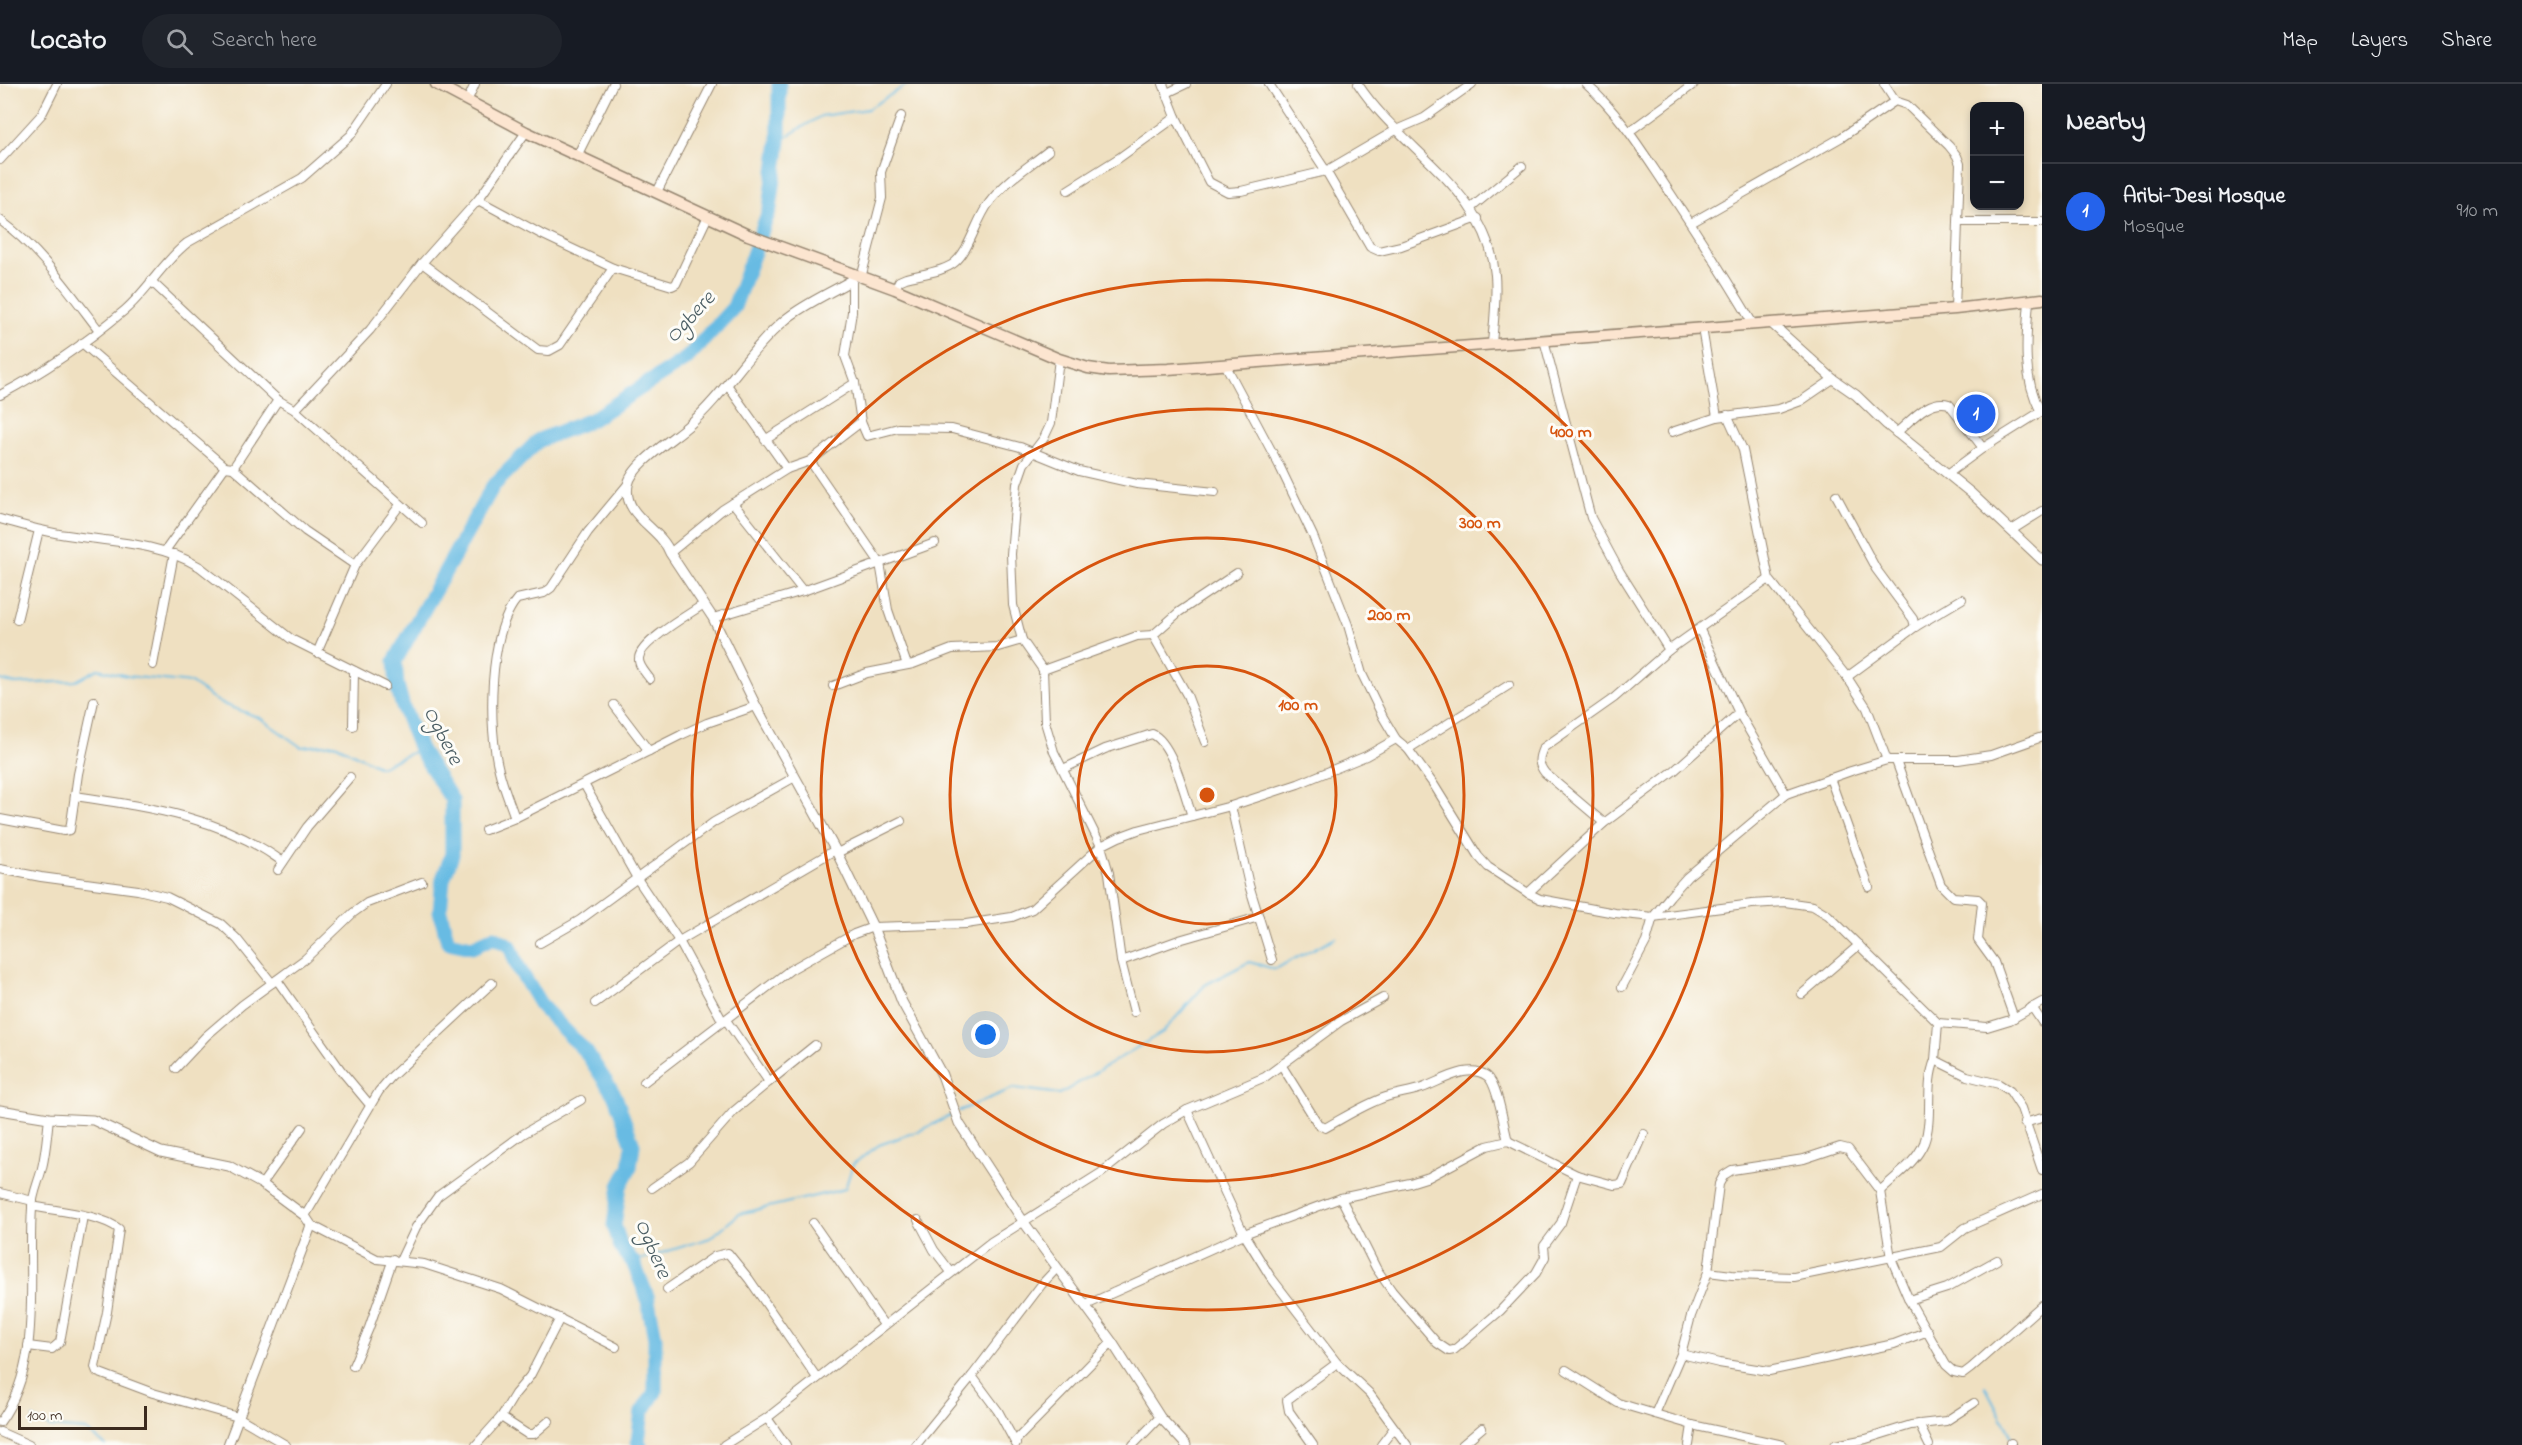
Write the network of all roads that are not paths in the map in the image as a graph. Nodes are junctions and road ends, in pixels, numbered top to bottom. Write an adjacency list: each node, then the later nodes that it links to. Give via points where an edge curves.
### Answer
1 (57, 84): 27 (street, via 42,114)
2 (386, 84): 43 (street, via 340,147 302,178 188,243)
3 (436, 84): 18 (main road)
4 (475, 84): 18 (street)
5 (613, 84): 26 (street)
6 (712, 84): 31 (street)
7 (1163, 84): 17 (street)
8 (1186, 84): 17 (street)
9 (1269, 84): 29 (street)
10 (1358, 84): 22 (street)
11 (1459, 84): 16 (street)
12 (1472, 84): 16 (street)
13 (1586, 84): 23 (street)
14 (1694, 84): 23 (street)
15 (1884, 84): 19 (street)
16 (1465, 90): 22 (street, via 1424,118)
17 (1167, 93): 21 (street)
18 (468, 99): 24 (main road)
19 (1895, 101): 37 (street, via 1907,105 1957,156); 39 (street, via 1842,137)
20 (901, 116): 42 (street, via 881,172 882,198)
21 (1176, 117): 29 (street, via 1209,182 1228,192); 30 (street)
22 (1396, 130): 29 (street); 33 (street)
23 (1630, 131): 39 (street)
24 (526, 132): 26 (main road); 32 (street)
25 (1048, 151): 44 (street, via 1005,184 978,219 961,256 953,264 899,281)
26 (578, 154): 31 (main road)
27 (0, 159)
28 (1522, 166): 33 (street)
29 (1326, 171): 35 (street, via 1370,247 1379,251)
30 (1068, 190)
31 (657, 192): 34 (main road)
32 (478, 200): 40 (street); 41 (street)
33 (1471, 208): 35 (street)
34 (708, 216): 41 (street, via 674,286); 42 (main road)
35 (1478, 218): 54 (street, via 1495,273)
36 (0, 220): 51 (street, via 56,274)
37 (1959, 222): 38 (street); 47 (street)
38 (2042, 222)
39 (1691, 223): 49 (street)
40 (422, 263): 41 (street, via 538,350 549,351 560,345); 62 (street, via 370,330)
41 (612, 268)
42 (856, 278): 44 (main road); 58 (street, via 845,356); 59 (street, via 786,319 753,351)
43 (151, 281): 51 (street, via 124,310); 61 (street)
44 (895, 289): 55 (main road)
45 (2042, 299): 46 (main road)
46 (2029, 301): 47 (main road); 63 (street, via 2028,378)
47 (1955, 309): 48 (main road)
48 (1771, 323): 49 (main road); 57 (street)
49 (1753, 324): 50 (main road)
50 (1702, 328): 52 (main road); 65 (street)
51 (98, 329): 53 (street)
52 (1544, 340): 54 (main road); 103 (street, via 1591,518)
53 (82, 343): 60 (street); 73 (street)
54 (1492, 344): 56 (main road)
55 (1059, 358): 56 (main road, via 1109,371); 71 (street, via 1052,423)
56 (1225, 364): 120 (street, via 1313,536 1348,625 1362,674)
57 (1833, 379): 64 (street, via 1802,400 1779,409); 68 (street)
58 (855, 383): 66 (street); 69 (street)
59 (728, 386): 69 (street); 76 (street, via 699,417 637,468)
60 (0, 395)
61 (278, 400): 62 (street); 73 (street)
62 (295, 411): 80 (street)
63 (2042, 412): 70 (street)
64 (1727, 415): 65 (street); 93 (street, via 1743,450)
65 (1717, 417): 67 (street)
66 (861, 422): 71 (street, via 867,436 898,428 951,429); 72 (street)
67 (1672, 432)
68 (1896, 433): 70 (street, via 1931,405 1942,402 1949,404); 75 (street)
69 (765, 440): 74 (street)
70 (1983, 448): 75 (street)
71 (1033, 452): 77 (street, via 1079,471 1137,484); 102 (street, via 1023,464 1017,484 1011,554 1012,605)
72 (810, 461): 74 (street); 90 (street)
73 (229, 468): 87 (street); 91 (street, via 305,531)
74 (787, 469): 79 (street)
75 (1949, 473): 85 (street)
76 (628, 484): 88 (street, via 631,505 667,544); 136 (street, via 588,532 551,588 517,599 502,630 493,675 493,720 499,770)
77 (1215, 492)
78 (1836, 495): 99 (street, via 1876,569)
79 (733, 503): 88 (street); 94 (street)
80 (400, 505): 83 (street); 91 (street)
81 (2042, 511): 85 (street)
82 (0, 519): 84 (street)
83 (422, 523)
84 (39, 530): 87 (street); 98 (street)
85 (2012, 530): 89 (street)
86 (935, 543): 90 (street)
87 (170, 552): 104 (street, via 200,567 277,630); 105 (street)
88 (670, 553): 96 (street)
89 (2042, 560)
90 (879, 563): 94 (street); 106 (street, via 888,610)
91 (355, 565): 104 (street)
92 (1237, 573): 101 (street, via 1179,612)
93 (1769, 579): 100 (street); 109 (street)
94 (803, 591): 97 (street)
95 (1962, 599): 99 (street)
96 (704, 604): 97 (street); 110 (street, via 662,632 642,651 640,666)
97 (713, 618): 116 (street)
98 (17, 620)
99 (1915, 627): 109 (street)
100 (1700, 630): 103 (street); 117 (street)
101 (1153, 635): 107 (street, via 1137,636); 121 (street, via 1187,695)
102 (1022, 640): 106 (street, via 998,647 951,650); 107 (street)
103 (1669, 650): 138 (street, via 1614,698 1543,748 1538,759 1545,773)
104 (317, 653): 108 (street)
105 (153, 664)
106 (907, 665): 113 (street, via 867,673)
107 (1043, 670): 126 (street, via 1045,722)
108 (354, 671): 112 (street); 118 (street)
109 (1847, 677): 124 (street, via 1867,708)
110 (650, 679)
111 (1509, 685): 122 (street)
112 (385, 686)
113 (833, 686)
114 (94, 701): 132 (street)
115 (614, 705): 123 (street)
116 (756, 706): 123 (street, via 707,723); 128 (street)
117 (1739, 713): 131 (street); 138 (street, via 1675,770)
118 (353, 726)
119 (2042, 737): 125 (street, via 1991,755)
120 (1396, 739): 122 (street); 133 (street, via 1335,770)
121 (1205, 742)
122 (1407, 749): 148 (street, via 1478,856)
123 (649, 752): 130 (street)
124 (1887, 760): 125 (street); 129 (street)
125 (1896, 761): 166 (street, via 1941,885 1953,897 1978,899 1982,903 1978,940 1994,962)
126 (1063, 769): 134 (street, via 1106,749 1152,734 1158,736 1175,766); 140 (street)
127 (350, 777): 142 (street)
128 (795, 777): 141 (street); 145 (street, via 693,836)
129 (1830, 778): 131 (street); 147 (street)
130 (584, 784): 136 (street); 145 (street)
131 (1786, 794): 150 (street, via 1687,877)
132 (75, 796): 135 (street, via 72,827 67,832); 142 (street, via 175,812 244,838)
133 (1231, 806): 134 (street); 149 (street)
134 (1192, 816): 140 (street, via 1138,830)
135 (0, 819)
136 (515, 819): 139 (street)
137 (901, 821): 141 (street)
138 (1604, 823): 148 (street)
139 (485, 830)
140 (1101, 846): 151 (street, via 1032,909 1012,917 966,924); 156 (street, via 1109,873)
141 (836, 851): 151 (street); 152 (street)
142 (283, 862): 144 (street)
143 (0, 869): 157 (street, via 167,897 221,924)
144 (278, 870)
145 (638, 880): 152 (street); 153 (street, via 580,921)
146 (422, 882): 157 (street, via 374,900 353,913 314,952)
147 (1869, 888)
148 (1528, 893): 150 (street, via 1552,902)
149 (1259, 917): 155 (street); 156 (street)
150 (1653, 917): 154 (street, via 1799,902 1828,915); 159 (street, via 1646,942)
151 (873, 927): 167 (street, via 790,970); 198 (street, via 902,1002 942,1075 959,1124)
152 (679, 941): 163 (street); 167 (street)
153 (540, 943)
154 (1859, 945): 160 (street); 169 (street)
155 (1272, 960)
156 (1121, 962): 165 (street)
157 (274, 982): 173 (street, via 206,1036); 177 (street)
158 (492, 983): 177 (street, via 391,1077)
159 (1622, 987)
160 (1802, 994)
161 (1383, 998): 172 (street, via 1341,1021)
162 (2042, 1002): 164 (street)
163 (595, 1004)
164 (2032, 1007): 166 (street); 168 (street)
165 (1134, 1012)
166 (2014, 1018): 169 (street, via 1987,1027)
167 (724, 1021): 174 (street); 175 (street)
168 (2042, 1022)
169 (1938, 1023): 171 (street)
170 (815, 1045): 175 (street)
171 (1935, 1060): 182 (street, via 2010,1091 2021,1108); 190 (street, via 1929,1077 1923,1144 1913,1161)
172 (1282, 1066): 179 (street); 185 (street, via 1318,1125 1325,1128 1387,1096 1421,1089 1464,1072 1478,1073 1494,1085)
173 (176, 1068)
174 (644, 1082)
175 (769, 1082): 189 (street, via 734,1111 689,1162)
176 (580, 1100): 202 (street, via 523,1134 438,1196)
177 (370, 1105): 196 (street)
178 (0, 1110): 180 (street)
179 (1187, 1110): 198 (street, via 1162,1124 1101,1173); 200 (street)
180 (49, 1118): 188 (street, via 93,1120 161,1152 228,1166); 194 (street, via 44,1159)
181 (2042, 1118): 182 (street)
182 (2024, 1123): 186 (street)
183 (302, 1128): 188 (street)
184 (1644, 1134): 187 (street, via 1622,1184)
185 (1508, 1141): 187 (street); 193 (street, via 1487,1146 1429,1177)
186 (2042, 1170)
187 (1577, 1175): 193 (street, via 1561,1223 1544,1246 1545,1257 1536,1273 1500,1311 1449,1351 1437,1343 1376,1268)
188 (262, 1184): 196 (street)
189 (652, 1188)
190 (1880, 1191): 201 (street); 206 (street, via 1845,1146 1804,1159 1732,1170 1719,1184)
191 (0, 1193): 194 (street)
192 (2042, 1194): 201 (street, via 1965,1228 1941,1246)
193 (1341, 1198): 200 (street)
194 (32, 1204): 195 (street); 215 (street)
195 (83, 1216): 215 (street, via 60,1342 52,1349); 225 (street, via 113,1225 120,1235 97,1372)
196 (308, 1220): 202 (street, via 377,1259); 225 (street, via 280,1312)
197 (918, 1220): 205 (street)
198 (1023, 1221): 204 (street); 205 (street)
199 (813, 1223): 212 (street)
200 (1244, 1234): 209 (street); 218 (street, via 1270,1276)
201 (1891, 1258): 206 (street, via 1794,1277); 208 (street)
202 (397, 1260): 211 (street, via 424,1264 501,1289); 219 (street)
203 (1997, 1260): 208 (street, via 1947,1288)
204 (1057, 1268): 209 (street); 221 (street)
205 (951, 1272): 212 (street)
206 (1708, 1272): 217 (street)
207 (667, 1289): 222 (street, via 715,1256 728,1253)
208 (1909, 1300): 213 (street)
209 (1086, 1305): 214 (street)
210 (2042, 1305): 213 (street, via 1963,1374 1946,1365)
211 (560, 1318): 216 (street); 226 (street, via 530,1376)
212 (884, 1324): 222 (street)
213 (1928, 1331): 217 (street, via 1894,1344 1769,1371)
214 (1112, 1342): 227 (street); 236 (street)
215 (28, 1346): 230 (street, via 13,1404)
216 (616, 1347)
217 (1681, 1354): 224 (street)
218 (1337, 1363): 233 (street, via 1369,1393); 246 (street, via 1287,1400 1289,1411)
219 (353, 1366)
220 (1566, 1370): 224 (street, via 1618,1403)
221 (972, 1376): 236 (street); 243 (street)
222 (817, 1378): 228 (street)
223 (1974, 1403): 231 (street, via 1946,1421)
224 (1655, 1414): 232 (street)
225 (238, 1417): 238 (street); 239 (street)
226 (501, 1417): 229 (street, via 527,1434 534,1434); 240 (street)
227 (1160, 1417): 244 (street); 245 (street)
228 (767, 1418): 241 (street); 242 (street)
229 (549, 1421)
230 (0, 1422)
231 (1919, 1424): 252 (street); 253 (street)
232 (1692, 1425): 250 (street); 251 (street)
233 (1394, 1428): 247 (street); 248 (street)
234 (1482, 1428): 249 (street)
235 (0, 1432): 237 (street)
236 (1016, 1443)
237 (29, 1445)
238 (228, 1445)
239 (286, 1445)
240 (477, 1445)
241 (724, 1445)
242 (786, 1445)
243 (916, 1445)
244 (1133, 1445)
245 (1186, 1445)
246 (1313, 1445)
247 (1381, 1445)
248 (1407, 1445)
249 (1462, 1445)
250 (1689, 1445)
251 (1782, 1445)
252 (1835, 1445)
253 (1929, 1445)

